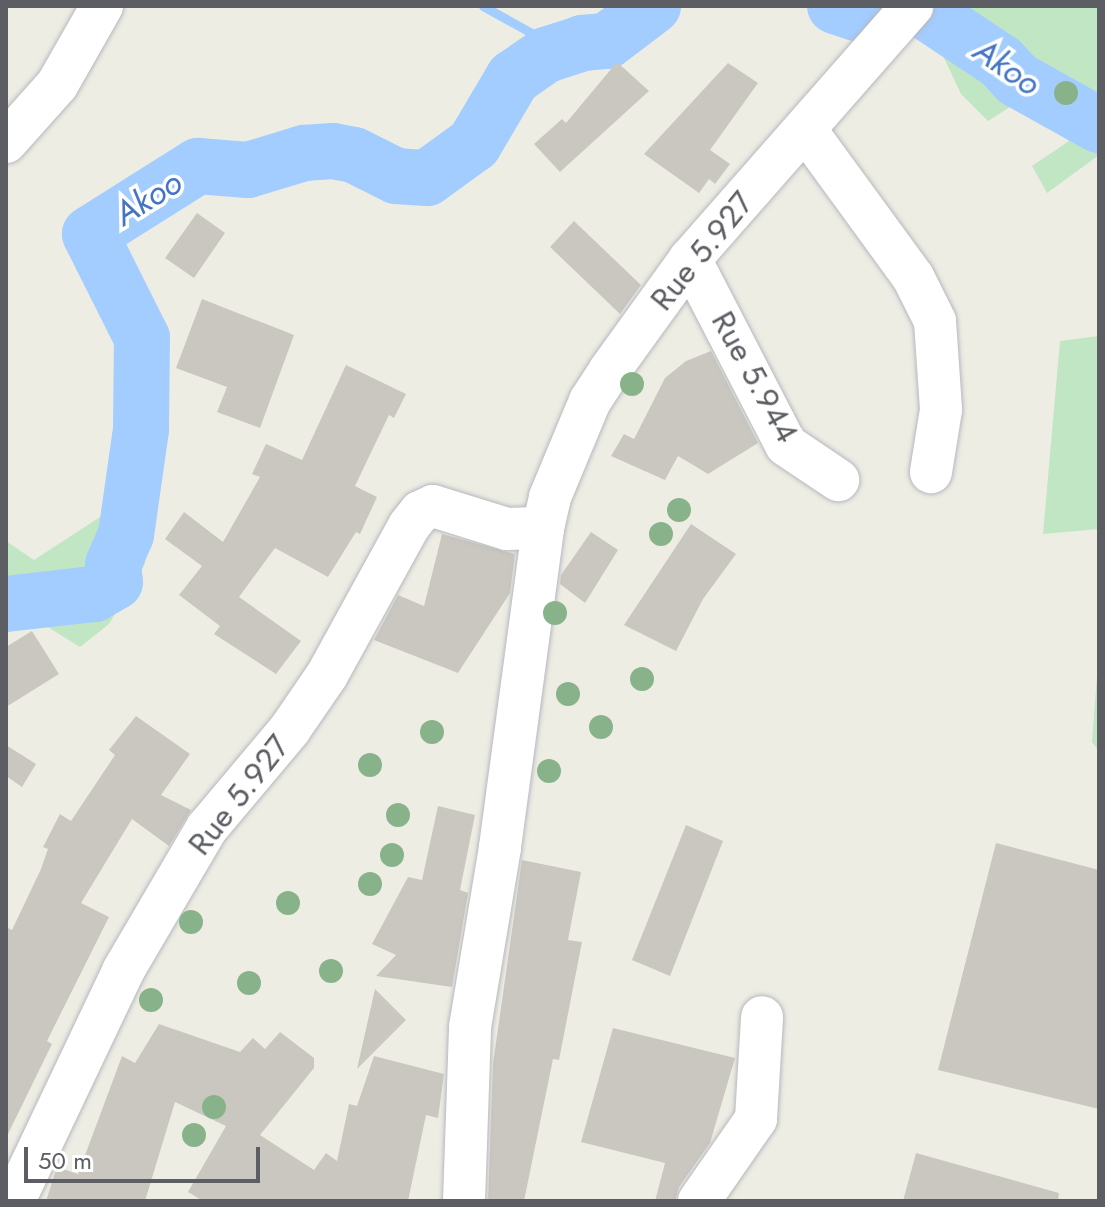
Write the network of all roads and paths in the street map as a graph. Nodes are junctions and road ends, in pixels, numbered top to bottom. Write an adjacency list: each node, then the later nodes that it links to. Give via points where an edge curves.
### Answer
1 (102, 6): 4 (street, via 57,85)
2 (902, 18): 3 (street, Rue 5.927)
3 (805, 129): 5 (street, Rue 5.927); 6 (street, via 913,277 935,321 941,410)
4 (6, 142)
5 (690, 259): 7 (street, Rue 5.944, via 786,445); 8 (street, Rue 5.927, via 590,401 550,497)
6 (931, 472)
7 (838, 480)
8 (543, 528): 10 (street, Rue 5.927, via 507,529 433,506 420,512 327,675 290,729 207,828 138,945); 11 (street, Rue 5.927, via 470,1027)
9 (762, 1017): 12 (street, via 756,1119)
10 (14, 1201)
11 (464, 1201)
12 (699, 1201)

